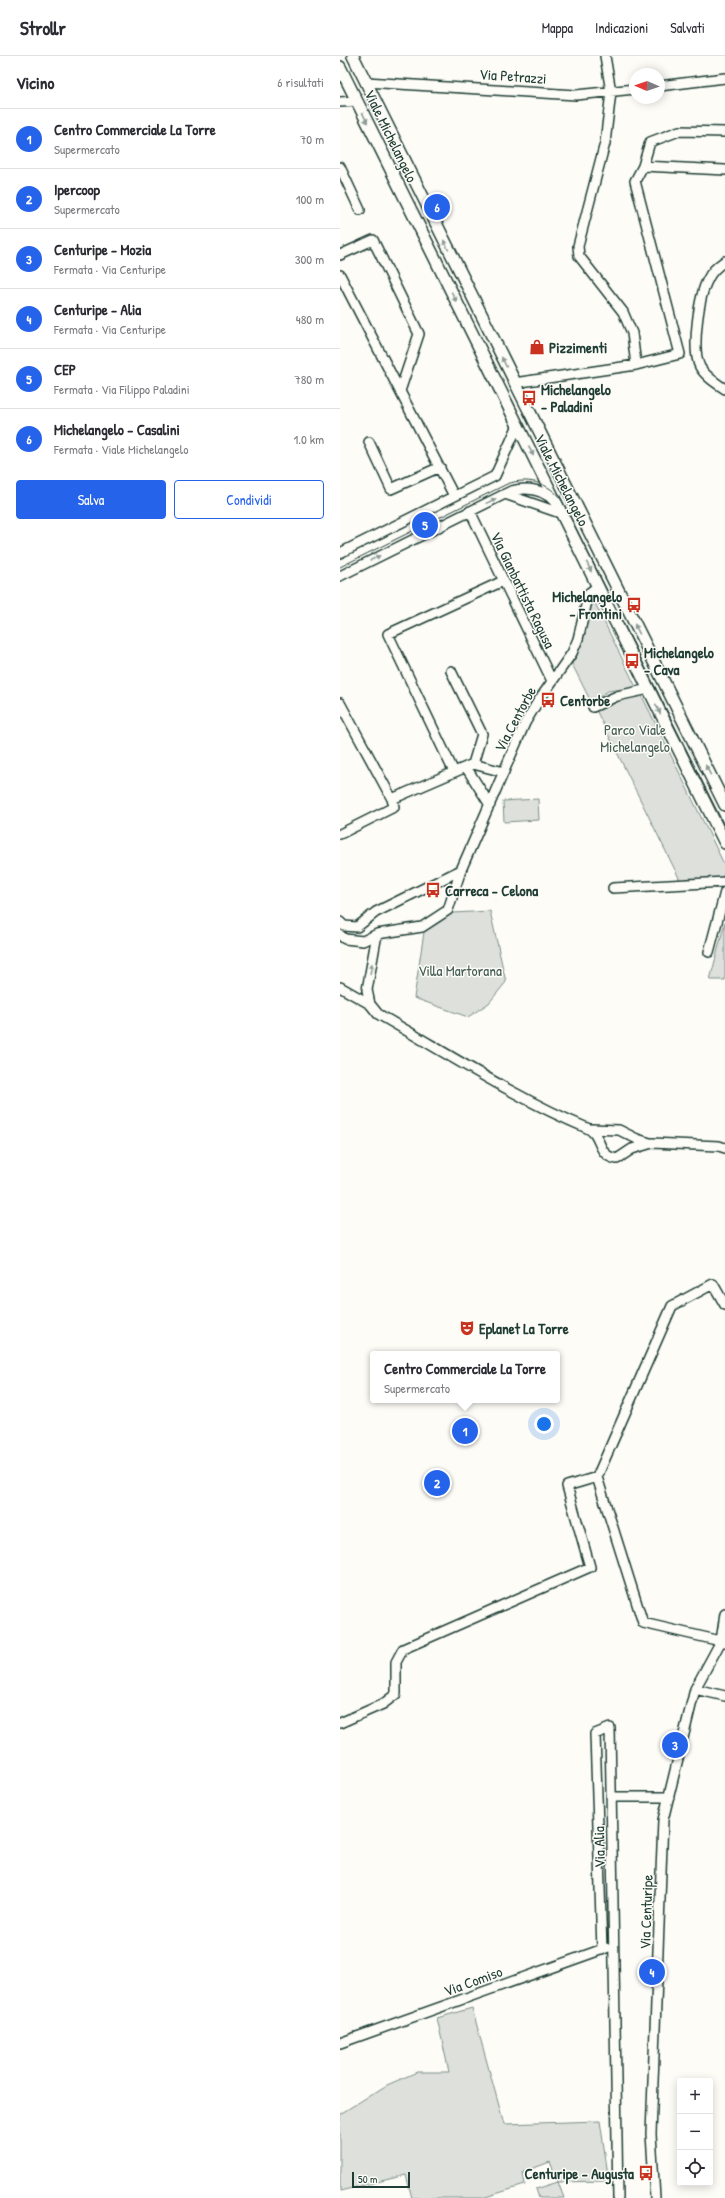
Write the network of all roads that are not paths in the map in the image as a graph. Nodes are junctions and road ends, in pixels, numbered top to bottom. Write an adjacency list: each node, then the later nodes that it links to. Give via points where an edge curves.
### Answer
1 (353, 56): 5 (street, Viale Michelangelo)
2 (605, 56): 8 (street)
3 (341, 69): 9 (street, Viale Michelangelo)
4 (725, 78): 6 (street)
5 (366, 82): 8 (street, Via Petrazzi, via 576,95); 19 (street, Viale Michelangelo, one-way to 5)
6 (665, 85)
7 (629, 90): 8 (street, Via Petrazzi)
8 (611, 92): 23 (street, via 605,143 578,246 579,256 623,312 632,333)
9 (357, 101): 10 (street); 20 (street, Viale Michelangelo, one-way to 20)
10 (340, 102)
11 (725, 132): 12 (street, via 679,131 650,142)
12 (643, 166): 14 (street); 21 (street, via 635,181)
13 (340, 168): 15 (street)
14 (725, 170)
15 (360, 210)
16 (340, 255): 26 (street, via 373,240 418,334)
17 (725, 261): 22 (street, via 708,278 699,312 695,341)
18 (340, 275): 26 (street)
19 (492, 339): 20 (street); 24 (street, Viale Michelangelo, one-way to 19)
20 (478, 345): 27 (street, Viale Michelangelo)
21 (680, 354): 22 (street, via 686,357); 23 (street)
22 (697, 354): 25 (street, via 699,366)
23 (636, 365): 24 (street)
24 (514, 383): 48 (street, Viale Michelangelo, one-way to 24)
25 (725, 389)
26 (400, 391): 29 (street)
27 (518, 425): 31 (street, via 495,476); 32 (street, Viale Michelangelo, one-way to 32)
28 (369, 442): 29 (street, via 391,489)
29 (440, 467): 31 (street)
30 (505, 494): 32 (street); 32 (street, via 524,489 539,491 552,498); 33 (street, one-way to 30)
31 (454, 496): 34 (street)
32 (560, 509): 37 (street, Viale Michelangelo, one-way to 37)
33 (470, 511): 35 (street, one-way to 33); 36 (street, Via Gianbattista Ragusa)
34 (340, 553)
35 (340, 576)
36 (503, 581): 39 (street, Via Gianbattista Ragusa); 44 (street, via 388,634)
37 (598, 586): 39 (street, Via Centorbe, via 589,593 576,647); 40 (street, Viale Michelangelo)
38 (450, 671): 43 (street, via 482,734)
39 (552, 681): 45 (street, Via Centorbe, via 525,724)
40 (648, 689): 42 (street, via 618,696); 50 (street, Viale Michelangelo, one-way to 50)
41 (340, 703): 46 (street)
42 (593, 707)
43 (469, 765): 44 (street); 45 (street); 47 (street)
44 (454, 772): 46 (street)
45 (504, 772): 47 (street, Via Centorbe)
46 (392, 799): 49 (street, via 394,807)
47 (490, 805): 51 (street, Via Centorbe)
48 (725, 805)
49 (340, 834)
50 (725, 843)
51 (461, 870): 55 (street, via 376,912 357,927 344,926); 56 (street, Via Centorbe, via 448,910 422,927)
52 (725, 882): 53 (street)
53 (613, 888)
54 (725, 892): 58 (street)
55 (340, 922)
56 (377, 934): 57 (street, Via Centorbe, via 363,941 345,939); 60 (street, one-way to 56, via 367,990)
57 (340, 935)
58 (709, 952)
59 (340, 987): 60 (street)
60 (370, 1004): 61 (street, via 385,1018 540,1106)
61 (591, 1130): 62 (street); 65 (street)
62 (612, 1130): 63 (street); 65 (street, via 601,1140)
63 (625, 1133): 64 (street); 67 (street, via 630,1141)
64 (652, 1143): 66 (street); 67 (street, via 632,1149)
65 (601, 1148): 67 (street, via 610,1158)
66 (725, 1148)
67 (624, 1156)
68 (725, 1306): 69 (street, via 713,1284 672,1306)
69 (597, 1477): 71 (street, via 643,1623); 74 (street, via 566,1486 590,1567 403,1649 396,1662 396,1694 383,1704)
70 (725, 1614): 71 (street)
71 (723, 1642): 72 (street, Via Centuripe)
72 (695, 1689): 73 (street); 76 (street, Via Centuripe)
73 (725, 1696)
74 (340, 1724)
75 (612, 1797): 76 (street); 77 (street, Via Alia); 78 (street, Via Alia, via 610,1728 595,1734)
76 (669, 1798): 81 (street, Via Centuripe, via 663,1820 651,2134)
77 (614, 1944): 78 (street, Via Comiso); 80 (street, Via Alia)
78 (602, 1950): 79 (street, Via Comiso)
79 (340, 2043)
80 (618, 2198)
81 (655, 2198)

